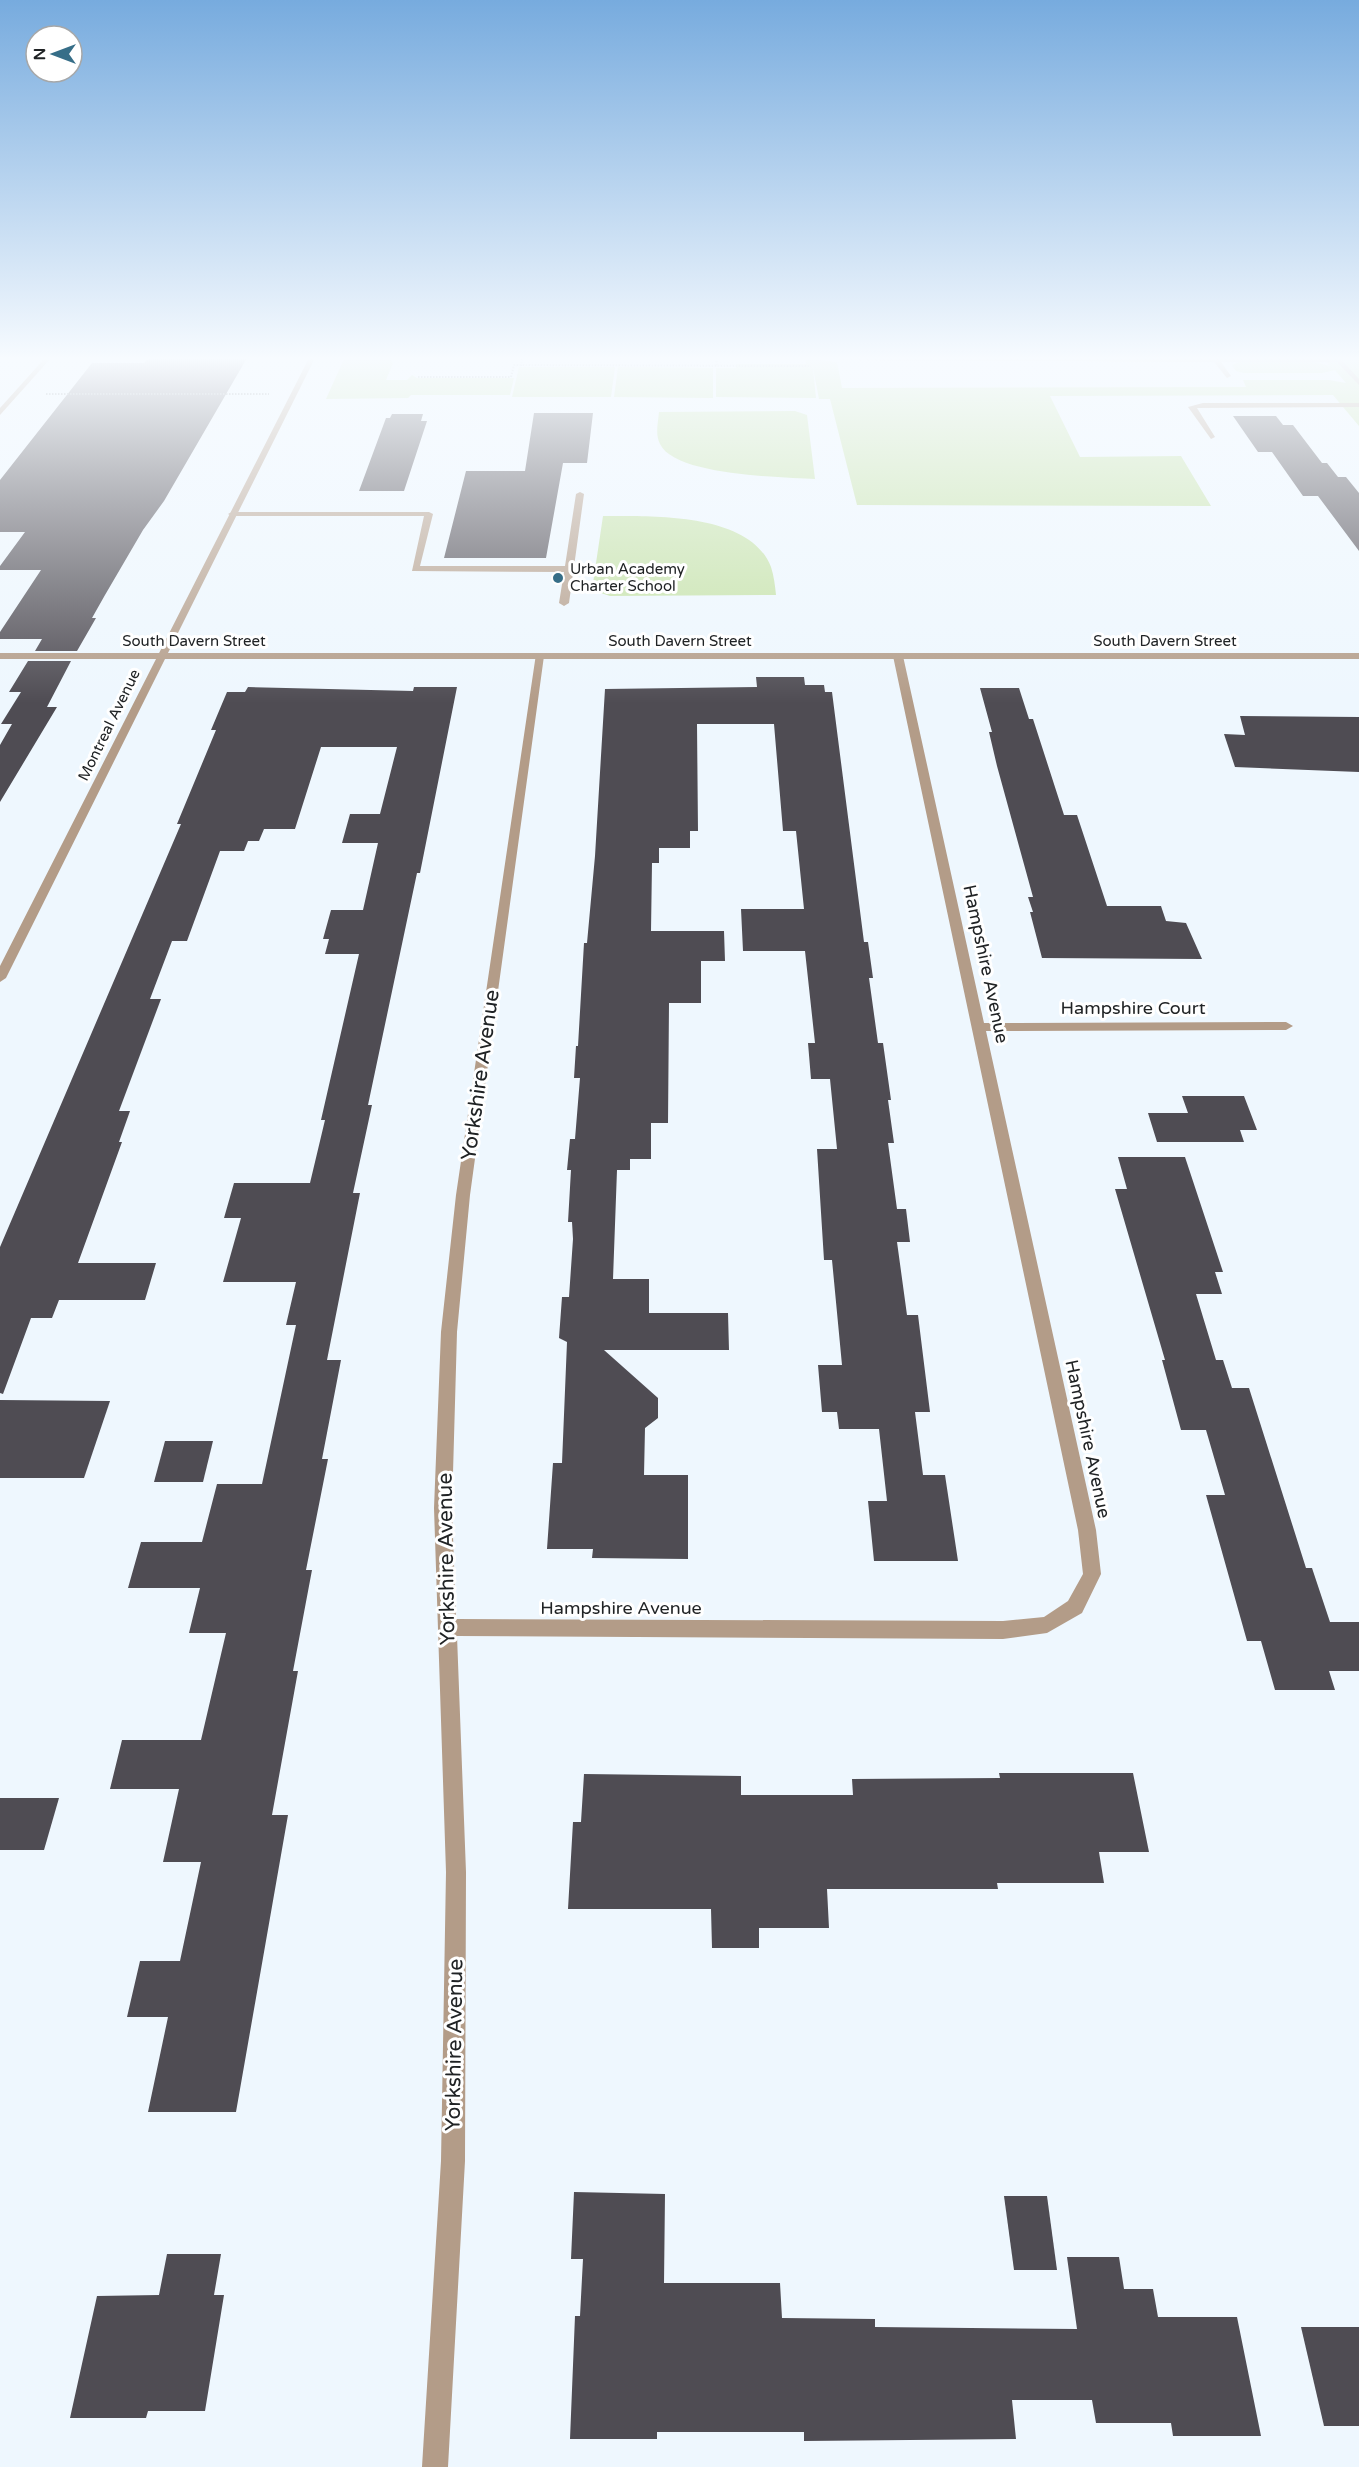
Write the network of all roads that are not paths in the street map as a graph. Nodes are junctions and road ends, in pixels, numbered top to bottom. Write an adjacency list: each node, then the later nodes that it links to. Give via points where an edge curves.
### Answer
1 (253, 473): 3 (street, Montreal Avenue)
2 (580, 494): 4 (street)
3 (232, 514): 4 (street, via 429,514 414,569); 7 (street, Montreal Avenue)
4 (569, 568): 5 (street)
5 (564, 603)
6 (0, 656): 7 (street, South Davern Street)
7 (160, 656): 8 (street, South Davern Street); 11 (street, Montreal Avenue)
8 (539, 656): 9 (street, South Davern Street); 14 (street, Yorkshire Avenue, via 463,1195 450,1321 443,1508)
9 (898, 656): 10 (street, South Davern Street); 13 (street, Hampshire Avenue)
10 (1359, 656)
11 (0, 978)
12 (1286, 1026): 13 (street, Hampshire Court)
13 (980, 1027): 14 (street, Hampshire Avenue, via 1088,1530 1092,1574 1075,1607 1047,1625 1003,1629)
14 (446, 1628): 15 (street, Yorkshire Avenue, via 456,1872 453,2161)
15 (435, 2467)

